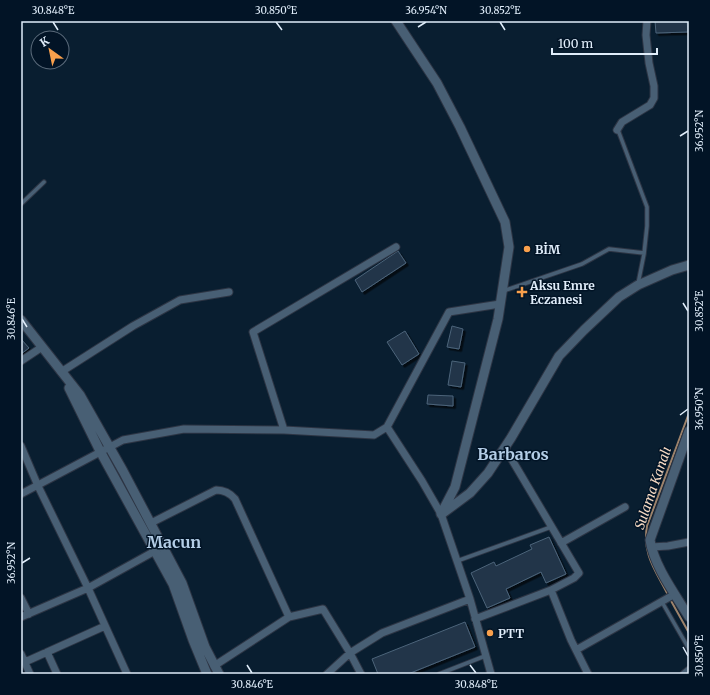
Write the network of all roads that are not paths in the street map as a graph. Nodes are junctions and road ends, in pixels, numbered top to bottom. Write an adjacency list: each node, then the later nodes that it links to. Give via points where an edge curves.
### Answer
1 (396, 21): 11 (street, via 437,83 505,222 509,247)
2 (647, 21): 3 (street, via 646,35 654,98 650,105 622,122)
3 (617, 130): 7 (lane, via 647,207 648,226)
4 (44, 182): 5 (lane)
5 (21, 204)
6 (396, 246): 18 (street, via 253,332)
7 (644, 253): 9 (lane); 11 (lane, via 610,249 582,264)
8 (689, 265): 9 (street)
9 (638, 285): 22 (street, via 619,297 559,356)
10 (229, 292): 16 (street, via 180,300 133,326)
11 (502, 292): 12 (street)
12 (500, 304): 17 (street, via 449,312); 27 (street, via 456,487)
13 (21, 320): 14 (street)
14 (42, 347): 15 (street); 16 (street)
15 (21, 361)
16 (62, 373): 21 (street, via 80,395); 23 (street)
17 (387, 427): 18 (street, via 374,435); 27 (street)
18 (284, 430): 21 (street, via 184,429 123,440)
19 (689, 431): 32 (street, via 650,540)
20 (21, 446): 24 (street)
21 (109, 446): 23 (street); 28 (street)
22 (505, 448): 27 (street, via 470,493); 29 (street)
23 (100, 451): 24 (street); 33 (street)
24 (38, 486): 25 (street); 35 (street)
25 (21, 494)
26 (625, 507): 31 (street)
27 (442, 514): 34 (street)
28 (151, 523): 43 (street, via 216,490 225,491 235,499); 54 (street, via 182,583)
29 (551, 527): 31 (street); 34 (lane)
30 (689, 542): 32 (street)
31 (561, 544): 36 (street, via 578,573 574,578)
32 (651, 547): 37 (street)
33 (155, 551): 35 (street); 59 (street, via 173,584)
34 (457, 561): 39 (street)
35 (88, 588): 41 (street); 46 (street)
36 (551, 590): 45 (street); 48 (street)
37 (673, 595): 40 (street); 44 (street)
38 (21, 598): 41 (street)
39 (470, 600): 45 (street); 51 (street, via 382,633)
40 (663, 601): 47 (lane); 48 (street)
41 (29, 614): 42 (street)
42 (21, 617)
43 (289, 617): 51 (street, via 323,609); 54 (street)
44 (689, 617)
45 (475, 619): 52 (street)
46 (105, 626): 49 (street); 58 (street)
47 (689, 648)
48 (576, 650): 64 (street)
49 (47, 652): 53 (street); 57 (street)
50 (21, 654): 53 (street)
51 (350, 654): 60 (street); 61 (street)
52 (485, 656): 62 (lane); 63 (street)
53 (25, 662): 56 (street)
54 (216, 670)
55 (689, 670): 65 (street)
56 (30, 674)
57 (57, 674)
58 (127, 674)
59 (207, 674)
60 (327, 674)
61 (361, 674)
62 (439, 674)
63 (492, 674)
64 (588, 674)
65 (684, 674)

